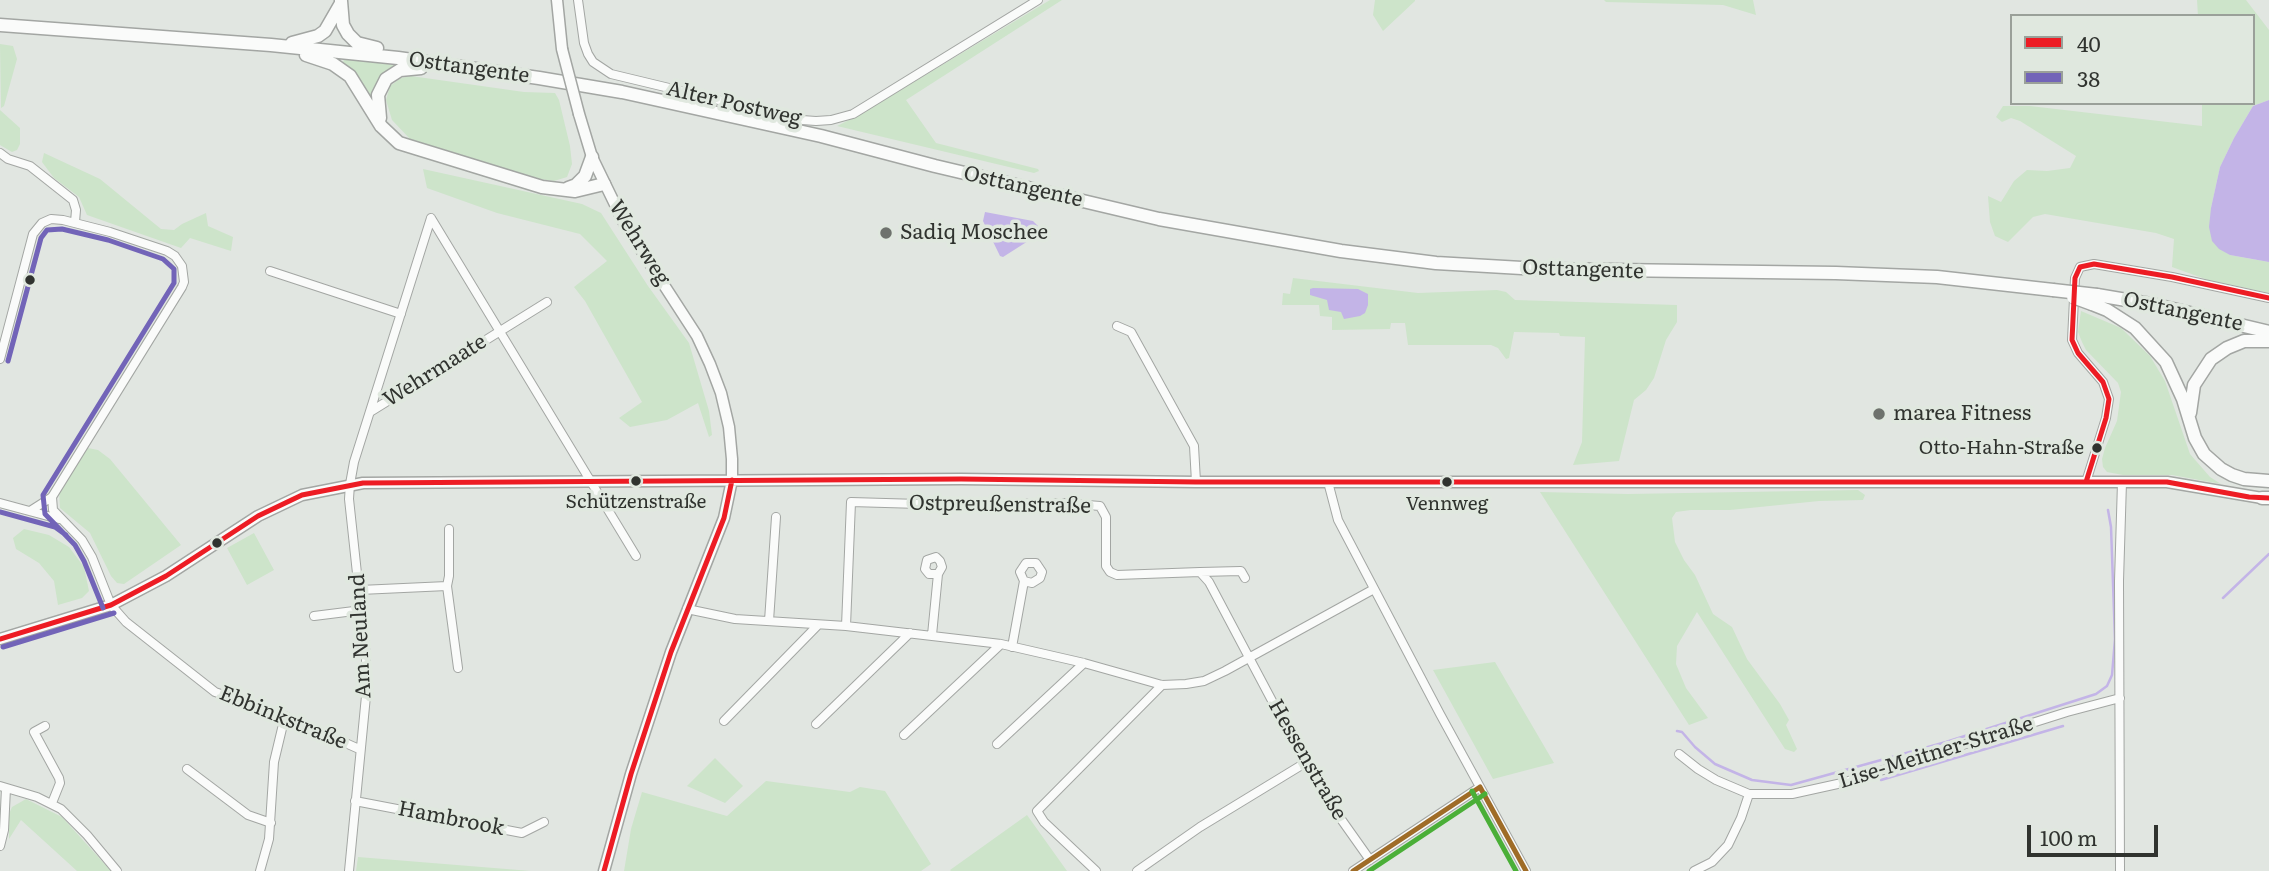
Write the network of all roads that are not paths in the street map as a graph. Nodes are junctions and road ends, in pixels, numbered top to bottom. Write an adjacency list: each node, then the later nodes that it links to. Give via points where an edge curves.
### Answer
1 (557, 0): 11 (street, Wehrweg, bridge, via 562,49)
2 (578, 0): 3 (street, Alter Postweg, via 587,54 611,74 816,121 853,114)
3 (1038, 0)
4 (342, 1): 6 (main road, via 318,36); 7 (main road, via 343,25 356,43)
5 (0, 25): 6 (main road, Osttangente)
6 (271, 45): 7 (main road, Osttangente); 9 (main road, via 343,70)
7 (424, 61): 8 (main road, Osttangente)
8 (460, 67): 9 (main road, via 409,67 392,74 379,94); 17 (main road, Osttangente, bridge, via 622,92 1159,219 1341,251 1539,270 1937,277 2053,290)
9 (381, 126): 13 (main road, via 407,147)
10 (0, 153): 14 (street, via 30,166 73,200)
11 (592, 157): 12 (street, Wehrweg); 13 (main road, via 576,185)
12 (604, 184): 13 (main road); 27 (street, Wehrweg, via 710,364 729,427)
13 (559, 191)
14 (75, 222): 24 (street, via 51,219 36,228); 35 (street, via 167,251 182,266 184,282)
15 (270, 271): 19 (street)
16 (2269, 298): 31 (street, via 2107,266 2080,267 2073,298 2072,340 2103,382 2109,399)
17 (2094, 300): 22 (main road, Osttangente, via 2170,308); 26 (main road, via 2135,328 2166,362)
18 (547, 302): 21 (street, Wehrmaate)
19 (401, 314): 21 (street, Wehrmaate, via 431,218); 25 (street, Wehrmaate)
20 (1116, 326): 29 (street, via 1131,332 1194,446)
21 (499, 331): 25 (street, Wehrmaate); 33 (street)
22 (2269, 332)
23 (2269, 341): 26 (main road, via 2234,344 2204,366 2191,397)
24 (0, 359)
25 (370, 412): 34 (street, Wehrmaate)
26 (2191, 428): 28 (main road, via 2204,454 2221,469 2244,479)
27 (732, 480): 29 (street); 33 (street); 51 (street, Wehrweg, via 713,550)
28 (2269, 481)
29 (1196, 482): 30 (street)
30 (1328, 482): 31 (street); 48 (street, via 1338,520)
31 (2086, 482): 32 (street)
32 (2122, 482): 36 (street, via 2167,482); 66 (street)
33 (593, 483): 34 (street); 42 (street)
34 (350, 484): 49 (street, Am Neuland); 50 (street, via 279,505)
35 (52, 498): 38 (street); 40 (street)
36 (2266, 498)
37 (0, 503): 38 (street)
38 (30, 511): 40 (street)
39 (776, 517): 54 (street)
40 (59, 519): 50 (street, via 82,540)
41 (449, 529): 47 (street)
42 (636, 556)
43 (1200, 572): 45 (street, via 1241,571); 56 (street, Ostpreußenstraße, via 1110,572 1106,566 1106,517 1096,504 851,502); 62 (street)
44 (938, 574): 58 (street)
45 (1245, 578)
46 (1024, 581): 61 (street)
47 (447, 586): 49 (street); 64 (street)
48 (1374, 589): 62 (street); 78 (street)
49 (360, 590): 52 (street, Am Neuland)
50 (111, 605): 59 (street); 67 (street, Ebbinkstraße, via 215,692)
51 (687, 609): 54 (street); 89 (street, Wehrweg, via 631,774)
52 (362, 610): 53 (street); 73 (street, Am Neuland, via 366,696)
53 (314, 616)
54 (769, 621): 55 (street)
55 (818, 625): 56 (street); 68 (street)
56 (846, 626): 57 (street)
57 (911, 633): 58 (street); 69 (street)
58 (932, 635): 60 (street)
59 (0, 639)
60 (1001, 644): 61 (street); 71 (street)
61 (1012, 647): 63 (street)
62 (1249, 657): 65 (street, via 1204,681); 75 (street, Hessenstraße)
63 (1084, 663): 65 (street); 72 (street)
64 (458, 668)
65 (1162, 685): 90 (street, via 1037,811)
66 (2120, 698): 79 (street, Lise-Meitner-Straße, via 1812,791); 95 (street)
67 (285, 716): 73 (street, Ebbinkstraße); 82 (street, via 274,762)
68 (724, 721)
69 (816, 724)
70 (45, 726): 81 (street, via 34,733 59,778)
71 (904, 735)
72 (997, 744)
73 (359, 749): 80 (street, Am Neuland)
74 (1679, 754): 79 (street, Lise-Meitner-Straße, via 1698,769)
75 (1305, 763): 85 (street, Hessenstraße); 91 (street)
76 (187, 769): 82 (street, via 248,815)
77 (3, 787): 81 (street); 84 (street)
78 (1480, 787): 85 (street); 93 (street)
79 (1749, 793): 94 (street, via 1728,845 1712,862)
80 (355, 801): 83 (street, Hambrook, via 522,833); 88 (street, Am Neuland)
81 (52, 803): 86 (street, via 72,818)
82 (271, 822): 87 (street)
83 (544, 822)
84 (0, 846)
85 (1370, 860): 92 (street)
86 (117, 871)
87 (260, 871)
88 (349, 871)
89 (604, 871)
90 (1097, 871)
91 (1137, 871)
92 (1353, 871)
93 (1526, 871)
94 (1694, 871)
95 (2120, 871)

